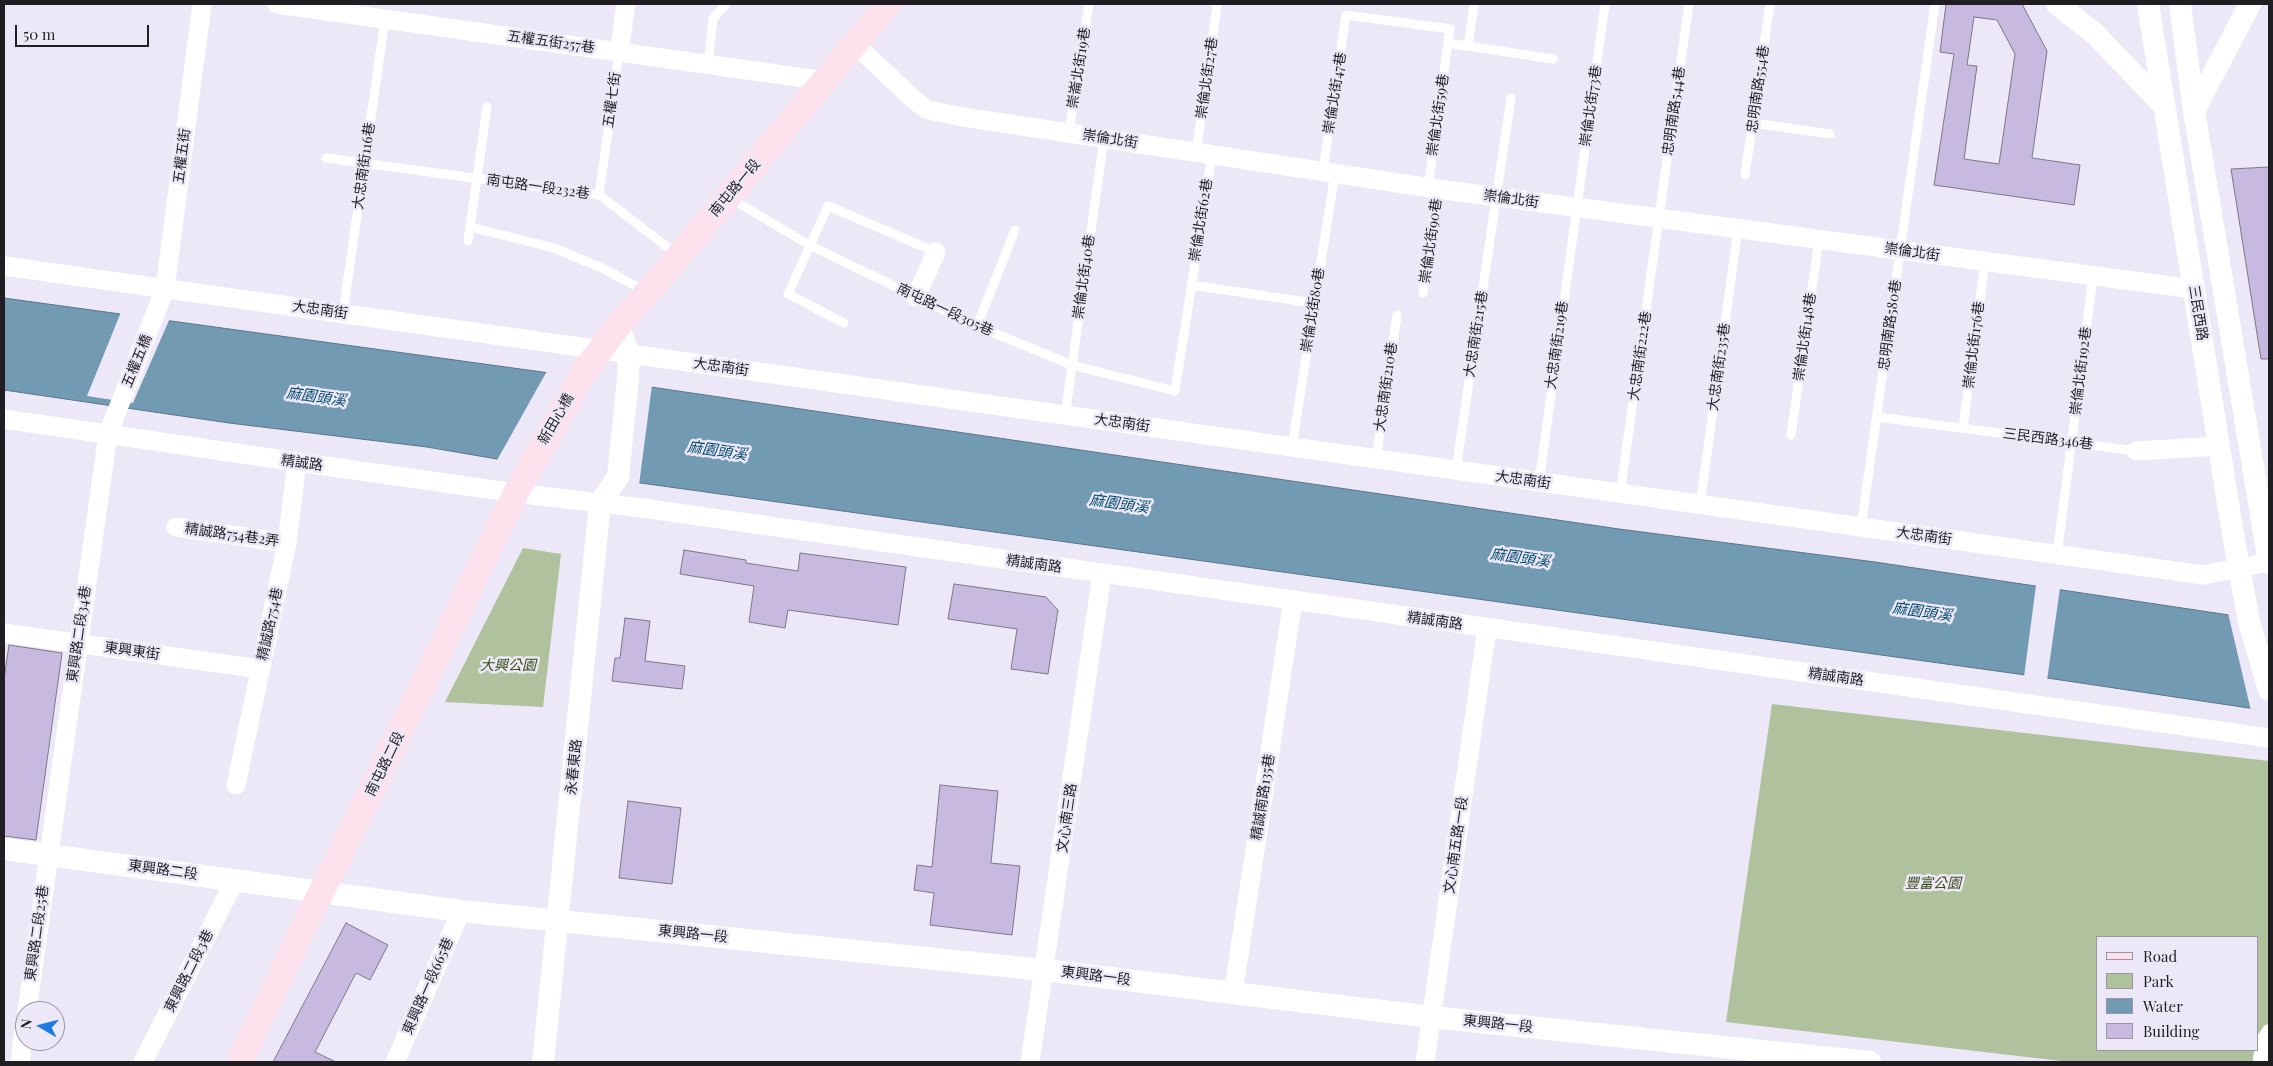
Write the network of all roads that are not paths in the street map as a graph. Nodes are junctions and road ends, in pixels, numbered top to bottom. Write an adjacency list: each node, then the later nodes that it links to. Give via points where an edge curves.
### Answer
1 (202, 4): 58 (street, 五權五街)
2 (277, 4): 17 (street, 五權五街257巷)
3 (626, 4): 21 (street, 五權七街)
4 (726, 4): 23 (lane, via 713,19)
5 (888, 4): 19 (main road, 南屯路一段)
6 (1089, 4): 30 (lane, 崇崙北街19巷)
7 (1216, 4): 33 (lane, 崇倫北街27巷)
8 (1474, 4): 20 (lane)
9 (1605, 4): 43 (lane, 崇倫北街73巷)
10 (1689, 4): 44 (lane, 忠明南路544巷)
11 (1770, 4): 29 (lane, 忠明南路554巷)
12 (1935, 4): 51 (lane, 忠明南路580巷)
13 (2058, 4): 26 (street, via 2095,34)
14 (2148, 4): 26 (street, 三民西路)
15 (2180, 4): 28 (street, 三民西路)
16 (2250, 4): 28 (street)
17 (385, 19): 21 (street, 五權五街257巷); 35 (lane, 大忠南街116巷)
18 (1448, 43): 20 (lane); 36 (lane, 崇倫北街47巷, via 1450,29 1346,15); 39 (lane, 崇倫北街59巷)
19 (855, 44): 24 (main road, 南屯路一段); 30 (street, 崇倫北街, via 928,110)
20 (1468, 46): 22 (lane)
21 (619, 52): 23 (street, 五權五街257巷); 40 (lane, 五權七街)
22 (1553, 59)
23 (708, 65): 24 (street, 五權五街257巷)
24 (826, 81): 41 (main road, 南屯路一段)
25 (1511, 98): 42 (lane, 大忠南街215巷)
26 (2164, 106): 59 (street, 三民西路)
27 (487, 107): 38 (lane)
28 (2194, 111): 99 (street, 三民西路)
29 (1753, 123): 31 (lane); 37 (lane, 忠明南路554巷)
30 (1069, 133): 32 (street, 崇倫北街)
31 (1830, 134)
32 (1104, 138): 33 (street, 崇倫北街); 72 (lane, 崇倫北街40巷)
33 (1204, 154): 36 (street, 崇倫北街); 57 (lane, 崇倫北街62巷)
34 (326, 158): 35 (lane, 南屯路一段232巷)
35 (365, 164): 38 (lane, 南屯路一段232巷); 65 (lane, 大忠南街116巷)
36 (1329, 172): 39 (street, 崇倫北街); 63 (lane, 崇倫北街80巷)
37 (1745, 175)
38 (477, 179): 40 (lane, 南屯路一段232巷); 45 (lane, 南屯路一段232巷)
39 (1433, 188): 42 (street, 崇倫北街); 61 (lane, 崇倫北街90巷)
40 (599, 195): 53 (lane)
41 (728, 197): 50 (lane, 南屯路一段305巷); 53 (main road, 南屯路一段)
42 (1497, 197): 43 (street, 崇倫北街); 89 (lane, 大忠南街215巷)
43 (1576, 208): 44 (street, 崇倫北街); 90 (lane, 大忠南街219巷)
44 (1659, 218): 46 (street, 崇倫北街); 92 (lane, 大忠南街222巷)
45 (470, 227): 49 (lane, 南屯路一段232巷); 60 (lane, via 554,248)
46 (1738, 229): 48 (street, 崇倫北街); 94 (lane, 大忠南街235巷)
47 (1015, 230): 69 (lane)
48 (1819, 240): 51 (street, 崇倫北街); 81 (lane, 崇倫北街148巷)
49 (468, 241)
50 (810, 246): 52 (lane, via 828,206); 62 (lane, 南屯路一段305巷); 67 (lane, via 788,294)
51 (1900, 250): 54 (street, 崇倫北街); 77 (lane, 忠明南路580巷)
52 (936, 252): 62 (street)
53 (679, 256): 60 (main road, 南屯路一段)
54 (1985, 262): 56 (street, 崇倫北街); 79 (lane, 崇倫北街176巷)
55 (4, 266): 58 (street, 大忠南街)
56 (2093, 276): 59 (street, 崇倫北街); 82 (lane, 崇倫北街192巷)
57 (1191, 285): 63 (lane); 74 (lane, 崇倫北街62巷)
58 (165, 289): 64 (street, 五權五街); 65 (street, 大忠南街)
59 (2194, 289): 83 (street, 三民西路)
60 (648, 292): 68 (main road, 南屯路一段)
61 (1423, 294)
62 (916, 297): 69 (lane, 南屯路一段305巷)
63 (1314, 303): 84 (lane, 崇倫北街80巷)
64 (158, 308): 75 (street, 五權五橋)
65 (343, 313): 70 (street, 大忠南街)
66 (1396, 314): 86 (lane, 大忠南街210巷)
67 (844, 323)
68 (618, 326): 70 (main road, 南屯路一段); 71 (street)
69 (977, 326): 72 (lane, 南屯路一段305巷)
70 (599, 350): 71 (street, 大忠南街); 73 (main road, 南屯路一段)
71 (630, 354): 76 (street, 大忠南街); 93 (street, 永春東路, via 618,477)
72 (1072, 365): 74 (lane, 南屯路一段305巷); 76 (lane, 崇倫北街40巷)
73 (583, 373): 88 (main road, 新田心橋)
74 (1175, 391)
75 (115, 415): 80 (street, 東興路二段34巷)
76 (1065, 416): 84 (street, 大忠南街)
77 (1877, 417): 79 (lane, 三民西路346巷); 96 (lane, 忠明南路580巷)
78 (4, 419): 80 (street, 精誠路)
79 (1963, 428): 82 (lane, 三民西路346巷)
80 (108, 434): 87 (street, 精誠路); 105 (street, 東興路二段34巷)
81 (1791, 435)
82 (2072, 442): 85 (lane, 三民西路346巷); 98 (lane, 崇倫北街192巷)
83 (2219, 446): 85 (street, 三民西路346巷); 100 (street, 三民西路)
84 (1292, 448): 86 (street, 大忠南街)
85 (2136, 451)
86 (1376, 459): 89 (street, 大忠南街)
87 (297, 462): 91 (street, 精誠路); 97 (street, 精誠路754巷)
88 (530, 466): 91 (main road, 南屯路二段)
89 (1456, 470): 90 (street, 大忠南街)
90 (1538, 482): 92 (street, 大忠南街)
91 (516, 493): 93 (street, 精誠路); 113 (main road, 南屯路二段)
92 (1620, 494): 94 (street, 大忠南街)
93 (600, 503): 101 (street, 精誠南路); 115 (street, 永春東路)
94 (1700, 505): 96 (street, 大忠南街)
95 (176, 527): 97 (street, 精誠路754巷2弄)
96 (1861, 527): 98 (street, 大忠南街)
97 (287, 543): 106 (street, 精誠路754巷)
98 (2057, 555): 100 (street, 大忠南街, via 2204,575)
99 (2269, 562): 100 (street, 大忠南街)
100 (2240, 569): 107 (street, 三民西路, via 2250,622)
101 (1102, 574): 102 (street, 精誠南路); 116 (street, 文心南三路)
102 (1293, 600): 103 (street, 精誠南路); 117 (street, 精誠南路135巷)
103 (1487, 628): 108 (street, 精誠南路); 119 (street, 文心南五路一段)
104 (4, 633): 105 (street, 東興東街)
105 (78, 643): 106 (street, 東興東街); 111 (street, 東興路二段34巷)
106 (260, 670): 109 (street, 精誠路754巷)
107 (2269, 690)
108 (2269, 738)
109 (236, 785)
110 (4, 849): 111 (street, 東興路二段)
111 (47, 855): 112 (street, 東興路二段); 118 (street, 東興路二段25巷)
112 (235, 880): 113 (street, 東興路二段); 123 (street, 東興路二段3巷)
113 (322, 890): 114 (street, 東興路一段); 124 (main road, 南屯路二段)
114 (461, 911): 115 (street, 東興路一段); 125 (street, 東興路一段665巷)
115 (558, 920): 116 (street, 東興路一段); 126 (street, 永春東路)
116 (1044, 970): 117 (street, 東興路一段); 127 (street, 文心南三路)
117 (1233, 994): 119 (street, 東興路一段)
118 (27, 1001)
119 (1432, 1018): 121 (street, 東興路一段); 128 (street, 文心南五路一段)
120 (2269, 1031): 122 (street, via 2263,1040 2260,1059)
121 (1805, 1059): 129 (street, 東興路一段)
122 (2269, 1061)
123 (143, 1062)
124 (240, 1062)
125 (394, 1062)
126 (543, 1062)
127 (1030, 1062)
128 (1425, 1062)
129 (1870, 1062)

